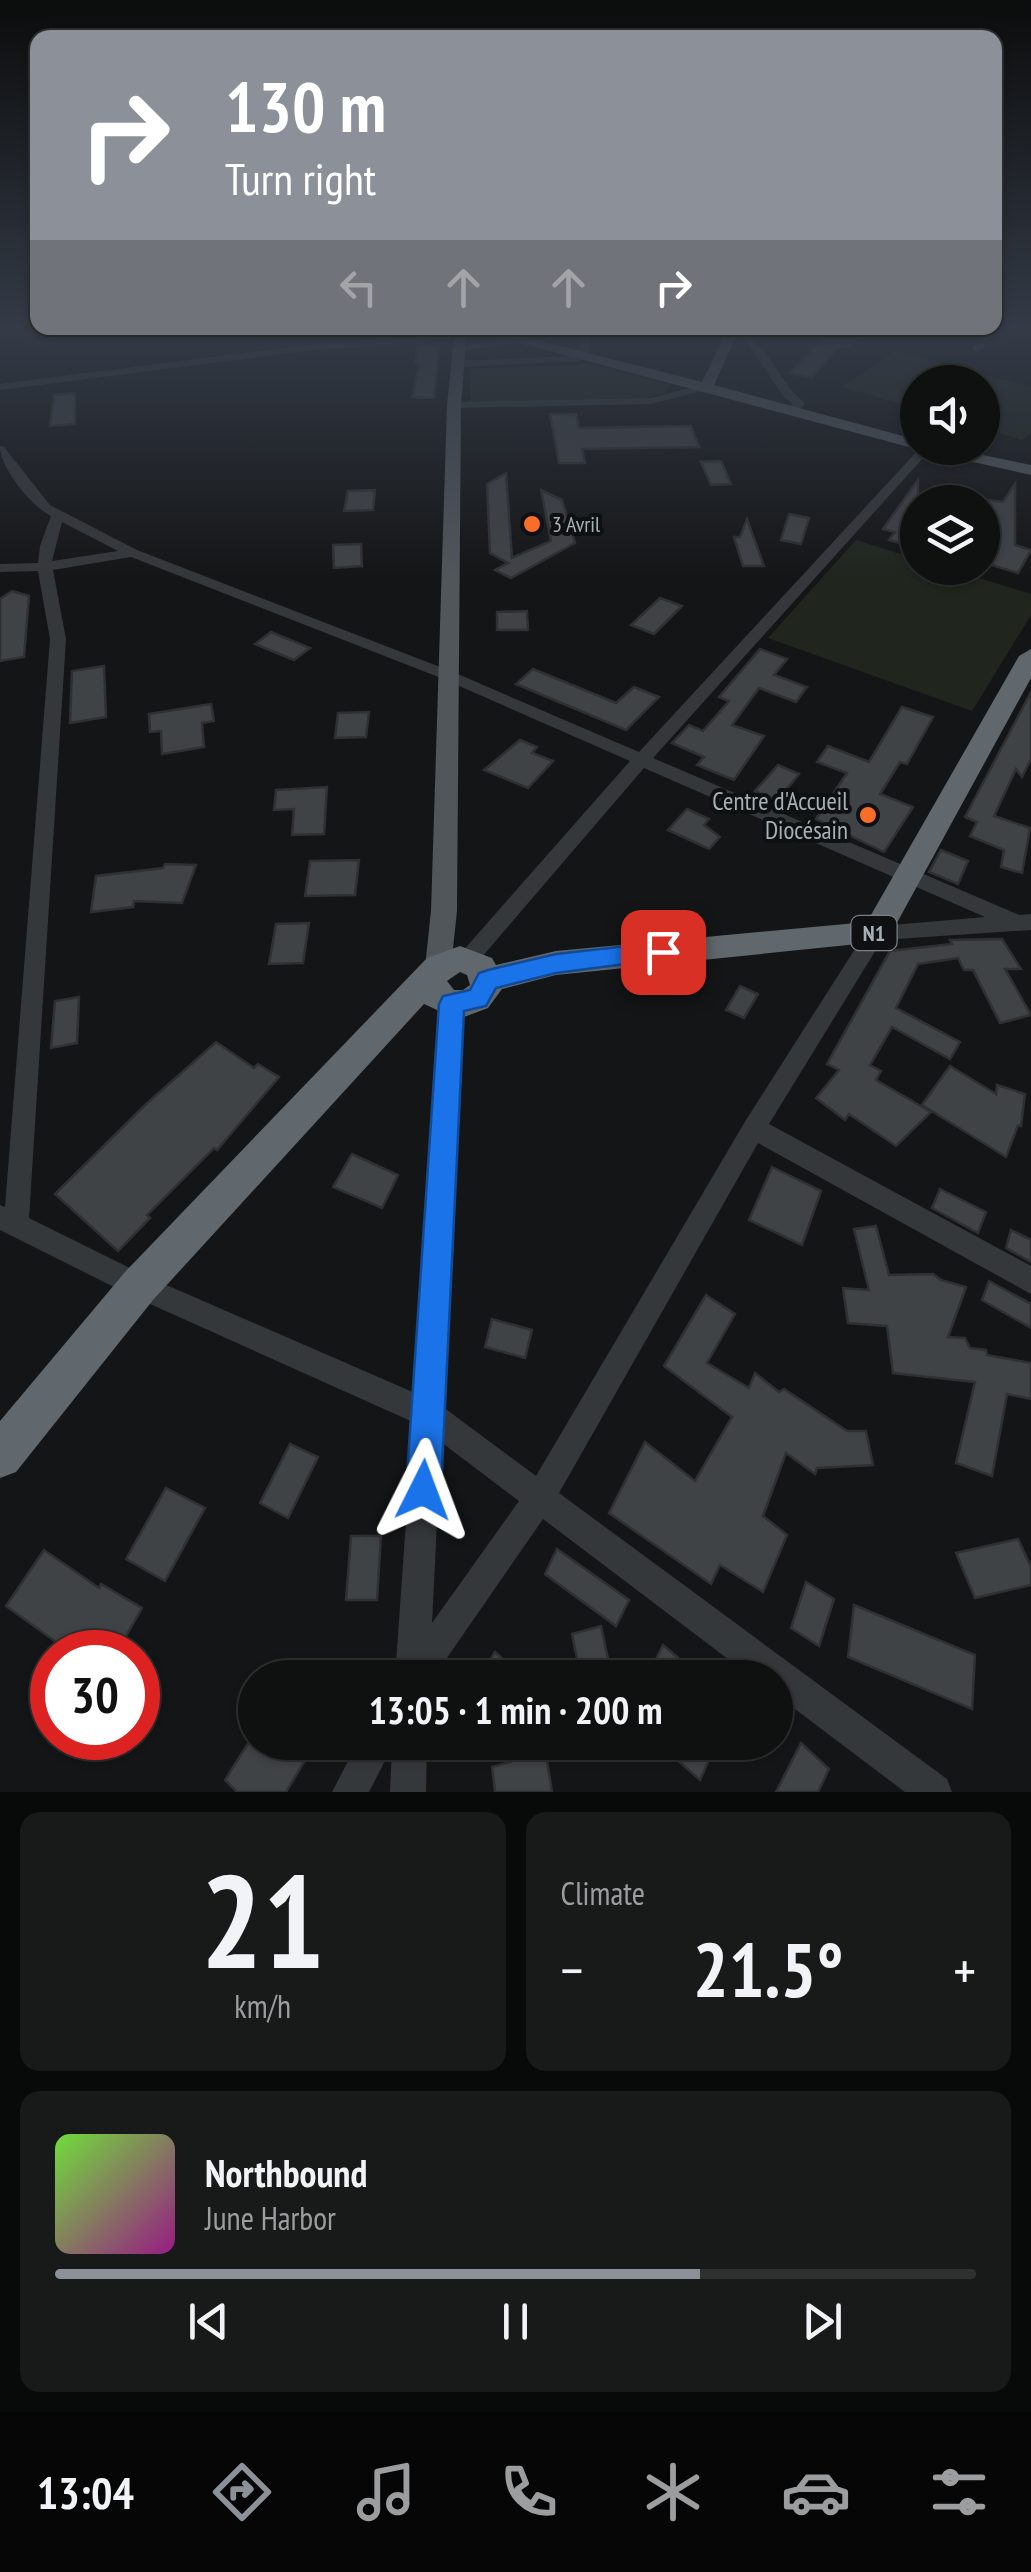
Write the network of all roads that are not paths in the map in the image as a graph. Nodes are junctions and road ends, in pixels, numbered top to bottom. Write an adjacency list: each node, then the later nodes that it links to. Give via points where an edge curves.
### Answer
1 (454, 412): 14 (main road)
2 (792, 412): 3 (main road)
3 (900, 440)
4 (0, 450): 8 (street, via 26,488)
5 (1000, 463): 7 (main road)
6 (911, 465): 15 (street)
7 (1031, 470)
8 (58, 515): 9 (street); 10 (street, via 46,535)
9 (132, 553): 10 (street); 14 (street)
10 (43, 567): 11 (street); 12 (street); 21 (street, via 58,639)
11 (0, 568)
12 (0, 585)
13 (1031, 656): 16 (highway, N1)
14 (446, 676): 15 (street); 19 (main road, via 444,910)
15 (642, 759): 16 (street); 19 (street)
16 (906, 875): 17 (street); 18 (highway, N1)
17 (1023, 922): 18 (street)
18 (876, 933): 19 (highway, N1); 20 (street)
19 (457, 976): 23 (highway, N1, via 386,1026); 24 (street)
20 (754, 1128): 22 (street); 26 (street)
21 (8, 1220): 23 (street)
22 (1031, 1281)
23 (139, 1286): 24 (street); 25 (highway, N1)
24 (428, 1414): 26 (street); 27 (street)
25 (0, 1456)
26 (541, 1496): 28 (street); 33 (street)
27 (413, 1660)
28 (425, 1660)
29 (367, 1760): 31 (street)
30 (409, 1760): 32 (street)
31 (350, 1792)
32 (408, 1792)
33 (934, 1792)

